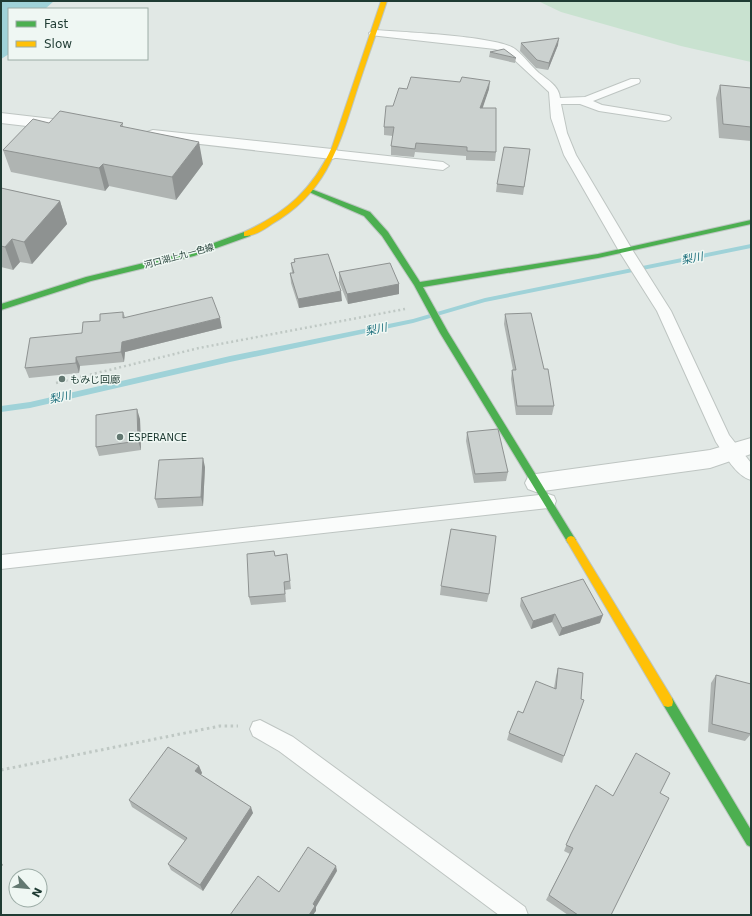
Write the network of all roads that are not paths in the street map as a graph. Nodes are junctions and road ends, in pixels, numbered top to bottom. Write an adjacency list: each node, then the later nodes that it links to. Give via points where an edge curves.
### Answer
1 (384, 1): 2 (street, 河口湖上九一色線)
2 (374, 33): 5 (lane, via 474,42 511,51 549,86); 10 (street, 河口湖上九一色線)
3 (635, 81): 4 (lane)
4 (581, 100): 5 (lane); 7 (lane, via 599,108)
5 (556, 101): 14 (lane, via 557,118 570,155)
6 (1, 118): 8 (street)
7 (665, 118)
8 (72, 126)
9 (136, 133): 10 (street)
10 (332, 154): 11 (lane); 12 (street, 河口湖上九一色線, via 322,176)
11 (443, 166)
12 (311, 191): 15 (street, via 367,214 385,234); 16 (street, 河口湖上九一色線, via 296,205 257,228 212,248)
13 (751, 222): 14 (street)
14 (626, 250): 15 (street); 17 (lane, via 664,311 722,438)
15 (418, 285): 19 (street, via 444,333)
16 (1, 307)
17 (741, 449): 18 (lane); 19 (street, via 710,459)
18 (751, 474)
19 (536, 483): 20 (street)
20 (548, 501): 21 (lane); 23 (street)
21 (1, 562)
22 (260, 729): 24 (lane, via 286,744)
23 (751, 841)
24 (517, 915)

